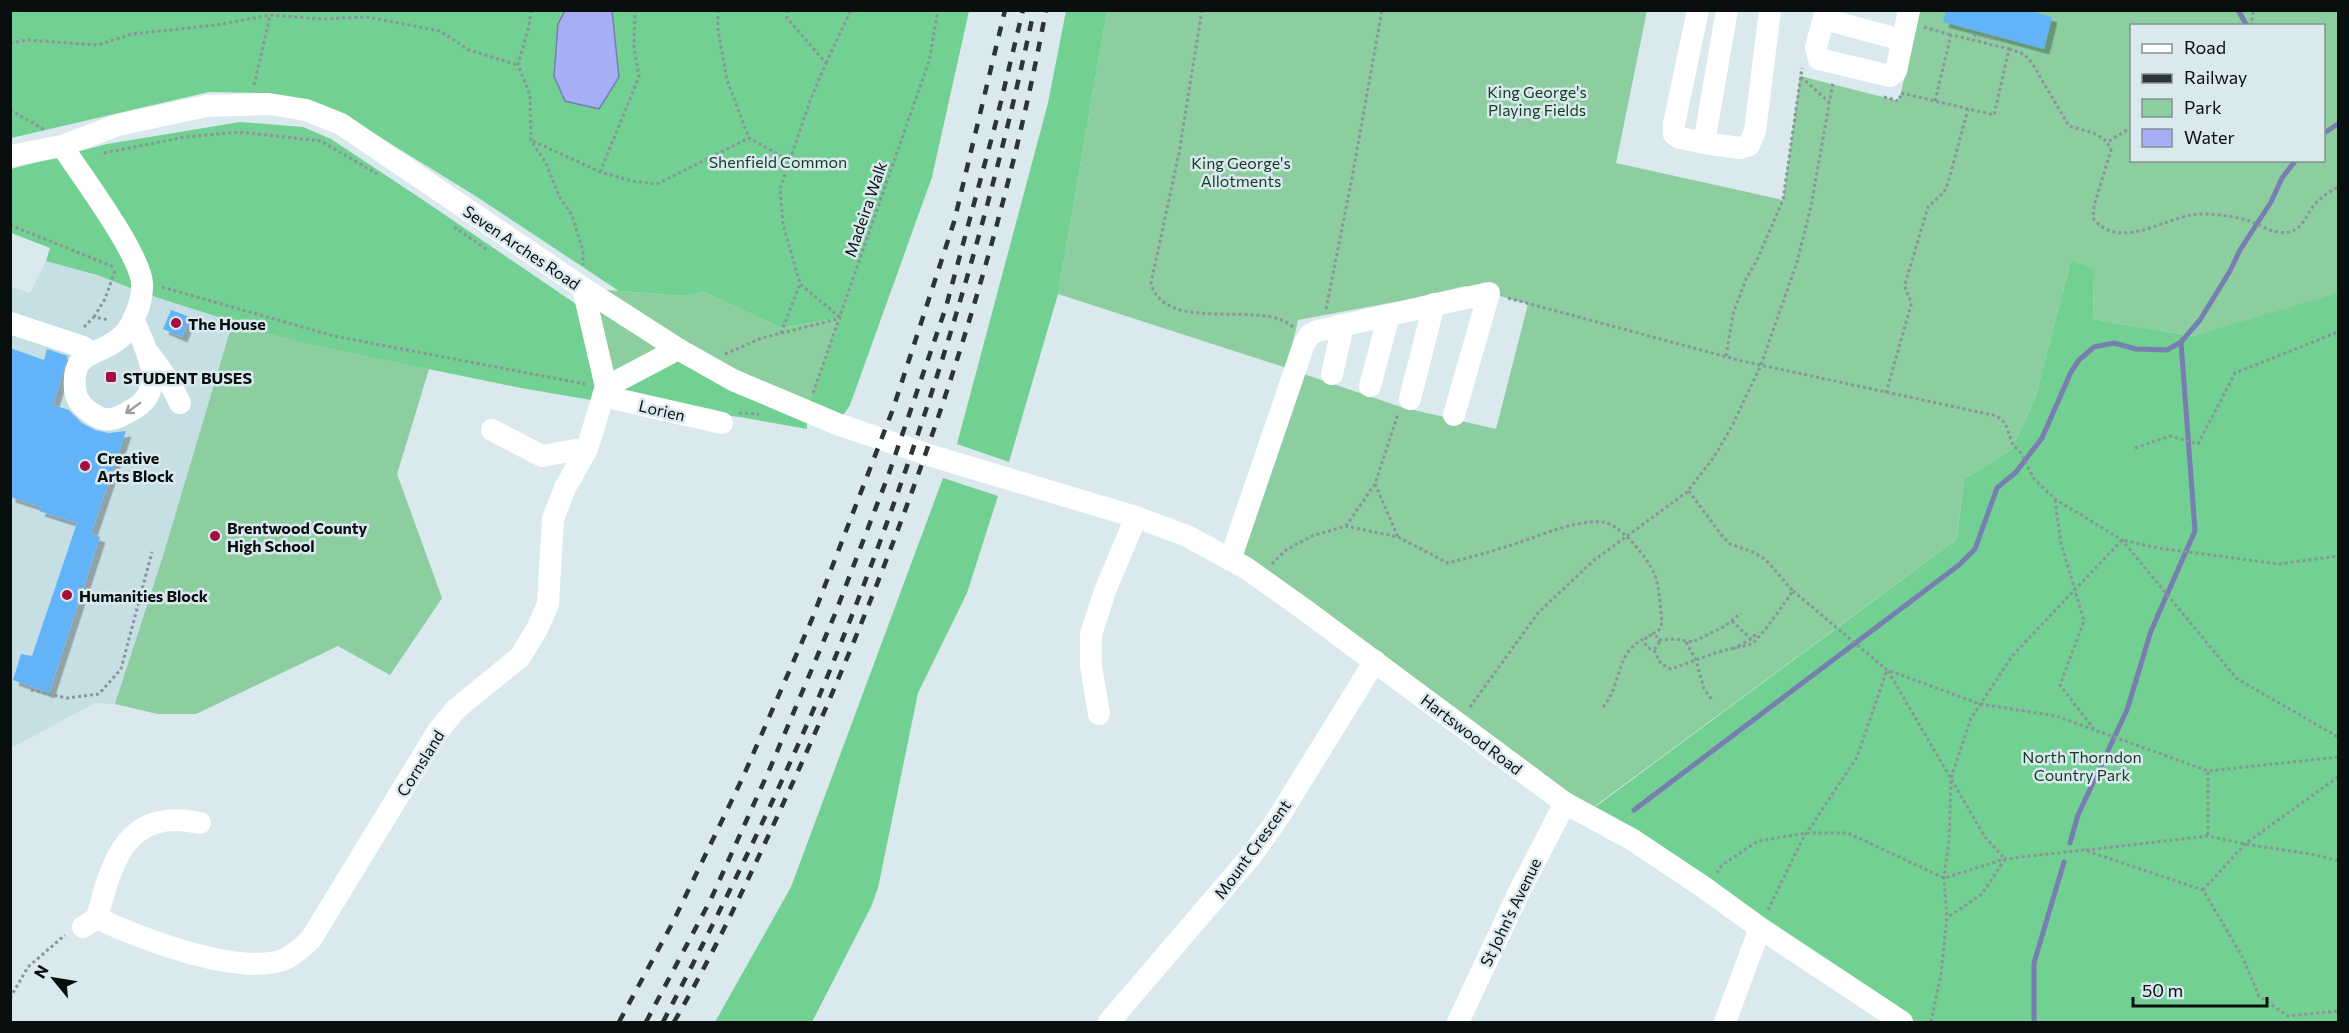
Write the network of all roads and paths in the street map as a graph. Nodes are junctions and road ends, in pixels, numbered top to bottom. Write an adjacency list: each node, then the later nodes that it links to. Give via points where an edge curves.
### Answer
1 (531, 10): 22 (path)
2 (635, 10): 40 (path, via 634,47 639,77)
3 (718, 10): 32 (path, via 727,80)
4 (787, 10): 20 (path, via 787,18)
5 (850, 10): 20 (path)
6 (938, 10): 54 (path, Madeira Walk, via 928,61)
7 (1202, 10): 64 (path, via 1179,153 1151,283 1154,295 1177,309 1279,319 1296,330)
8 (1382, 10): 58 (path, via 1323,321)
9 (1698, 10): 35 (street, via 1674,134)
10 (1727, 10): 35 (street)
11 (1770, 10): 35 (street, via 1758,117 1749,145 1740,148)
12 (1909, 10): 16 (street)
13 (270, 15): 18 (path, via 132,34 98,45 27,40); 22 (path, via 367,17 440,31 469,50); 28 (path)
14 (1825, 15): 16 (street); 21 (street, via 1816,51 1819,59)
15 (1995, 39): 17 (path, via 1975,34)
16 (1902, 40): 21 (street, via 1896,71 1890,76)
17 (1973, 40): 19 (path); 26 (path, via 1951,35)
18 (10, 43)
19 (2009, 49): 29 (path, via 1994,115); 34 (path, via 2024,54 2032,63 2069,126)
20 (826, 63): 39 (path)
21 (1837, 63): 27 (path)
22 (518, 65): 33 (path, via 530,95)
23 (1803, 65): 24 (path)
24 (1800, 76): 27 (path); 65 (path, via 1783,200 1733,314)
25 (1877, 95): 26 (path, via 1899,101 1901,93)
26 (1935, 101): 29 (path)
27 (1829, 102): 67 (path, via 1811,206 1784,303)
28 (251, 105): 36 (street, Seven Arches Road, via 206,106 128,123); 49 (street, Seven Arches Road, via 306,110 341,124)
29 (1968, 109): 71 (path, via 1948,183 1928,207 1905,284 1911,305)
30 (10, 110): 36 (path, via 42,127)
31 (2130, 128): 34 (path)
32 (749, 138): 39 (path); 40 (path, via 657,184)
33 (531, 141): 40 (path); 49 (path, via 572,215 583,251)
34 (2109, 141): 42 (path, via 2111,150 2093,218 2100,226 2120,233 2192,214 2251,222 2276,233 2290,232 2301,226 2315,204)
35 (1704, 143)
36 (62, 146): 38 (street, Seven Arches Road); 47 (street, via 130,252)
37 (102, 153): 41 (path, via 185,137 239,132 321,141)
38 (10, 156)
39 (790, 161): 48 (path, via 780,189 783,224)
40 (600, 172)
41 (380, 176)
42 (2338, 187)
43 (10, 225): 46 (path)
44 (454, 227): 45 (path)
45 (491, 252)
46 (116, 268): 47 (path); 53 (path)
47 (142, 280): 55 (street); 70 (path, via 334,336)
48 (800, 284): 54 (path); 60 (path)
49 (583, 288): 62 (street, Seven Arches Road); 70 (street)
50 (1489, 293): 51 (street); 65 (path); 76 (street)
51 (1434, 304): 52 (street); 73 (street)
52 (1389, 315): 57 (street); 69 (street)
53 (94, 317): 55 (path); 61 (path)
54 (841, 318): 60 (path); 74 (path, Madeira Walk)
55 (133, 319): 61 (street, via 121,338); 63 (street)
56 (10, 322): 61 (street)
57 (1343, 325): 58 (street); 68 (street)
58 (1317, 331): 64 (street, via 1307,339)
59 (2338, 332): 80 (path, via 2235,373 2199,444 2170,436)
60 (781, 333): 66 (path)
61 (82, 348): 63 (street, one-way to 61, via 152,384 146,396 136,408 116,419 105,420 88,411 75,396 74,377)
62 (678, 350): 66 (street, Seven Arches Road); 70 (street)
63 (147, 351): 72 (street)
64 (1301, 355): 92 (street)
65 (1726, 356): 67 (path)
66 (702, 364): 74 (street, Seven Arches Road)
67 (1761, 365): 71 (path); 83 (path, via 1732,426)
68 (1332, 375)
69 (1370, 386)
70 (605, 392): 77 (street, Lorien); 79 (street, Cornsland)
71 (1886, 393): 84 (path, via 1997,416 2005,423 2013,445 2034,479)
72 (180, 403)
73 (1405, 403): 82 (path)
74 (806, 412): 81 (street, Seven Arches Road)
75 (760, 414): 77 (path)
76 (1454, 416)
77 (730, 418)
78 (492, 430): 79 (street, via 542,456)
79 (587, 448): 132 (street, Cornsland, via 553,519 548,604 537,629 520,657 456,709 438,731 311,939 278,962 248,965)
80 (2135, 448)
81 (1023, 484): 85 (street, Hartswood Road)
82 (1375, 484): 86 (path); 88 (path)
83 (1689, 490): 87 (path); 95 (path, via 1730,544 1766,560)
84 (2055, 499): 89 (path); 94 (path, via 2061,543)
85 (1136, 517): 92 (street, Hartswood Road, via 1187,537); 112 (street, via 1091,634 1091,666)
86 (1346, 526): 88 (path); 93 (path, via 1312,536 1286,550)
87 (1626, 536): 88 (path, via 1615,525 1586,523 1448,563); 99 (path, via 1654,573 1662,623); 113 (path, via 1538,613)
88 (1398, 537)
89 (2122, 540): 91 (path, via 2279,564); 94 (path); 115 (path, via 2236,678)
90 (152, 552): 108 (path, via 121,669 99,694 68,698)
91 (2338, 556)
92 (1230, 560): 93 (street, Hartswood Road)
93 (1259, 578): 106 (street, Hartswood Road)
94 (2075, 590): 110 (path, via 2013,655); 114 (path, via 2084,621 2060,685)
95 (1793, 591): 103 (path, via 1759,637 1747,646); 107 (path)
96 (1741, 613): 97 (path)
97 (1732, 621): 100 (path); 102 (path, via 1700,640)
98 (1758, 632): 100 (path)
99 (1648, 637): 101 (path, via 1656,636); 104 (path, via 1646,646); 111 (path, via 1627,651 1613,692)
100 (1751, 639): 103 (path)
101 (1659, 640): 102 (path); 104 (path)
102 (1686, 642): 105 (path)
103 (1733, 649): 105 (path)
104 (1654, 650): 105 (path, via 1661,664 1671,669)
105 (1696, 660): 109 (path, via 1704,688)
106 (1375, 661): 113 (street, Hartswood Road); 136 (street, Mount Crescent, via 1251,856)
107 (1887, 670): 110 (path); 119 (path); 122 (path, via 1857,757)
108 (32, 690)
109 (1713, 701)
110 (1980, 704): 114 (path, via 2056,716); 119 (path, via 1971,718)
111 (1603, 706)
112 (1099, 714)
113 (1458, 724): 120 (street, Hartswood Road)
114 (2095, 730): 117 (path)
115 (2338, 737)
116 (2338, 757): 117 (path)
117 (2208, 771): 123 (path)
118 (2338, 777): 124 (path)
119 (1951, 778): 126 (path, via 1985,837); 128 (path)
120 (1565, 803): 133 (street, Hartswood Road, via 1633,840); 137 (street, St John's Avenue)
121 (200, 823): 132 (street, via 179,819 151,824 121,848)
122 (1807, 833): 128 (path, via 1848,833); 129 (path, via 1758,841 1722,865); 133 (path)
123 (2208, 836): 124 (path); 125 (path)
124 (2245, 844): 127 (path); 130 (path)
125 (2084, 850): 126 (path); 130 (path)
126 (2005, 859): 128 (path); 131 (path, via 1982,894)
127 (2338, 861)
128 (1944, 878): 131 (path)
129 (1713, 881)
130 (2203, 890): 135 (path, via 2242,957 2259,996 2288,1016)
131 (1947, 918): 140 (path)
132 (90, 922): 134 (path, via 59,938 34,960)
133 (1760, 928): 138 (street); 139 (street, Hartswood Road)
134 (10, 998)
135 (2338, 1011)
136 (1109, 1023)
137 (1458, 1023)
138 (1725, 1023)
139 (1902, 1023)
140 (1931, 1023)

